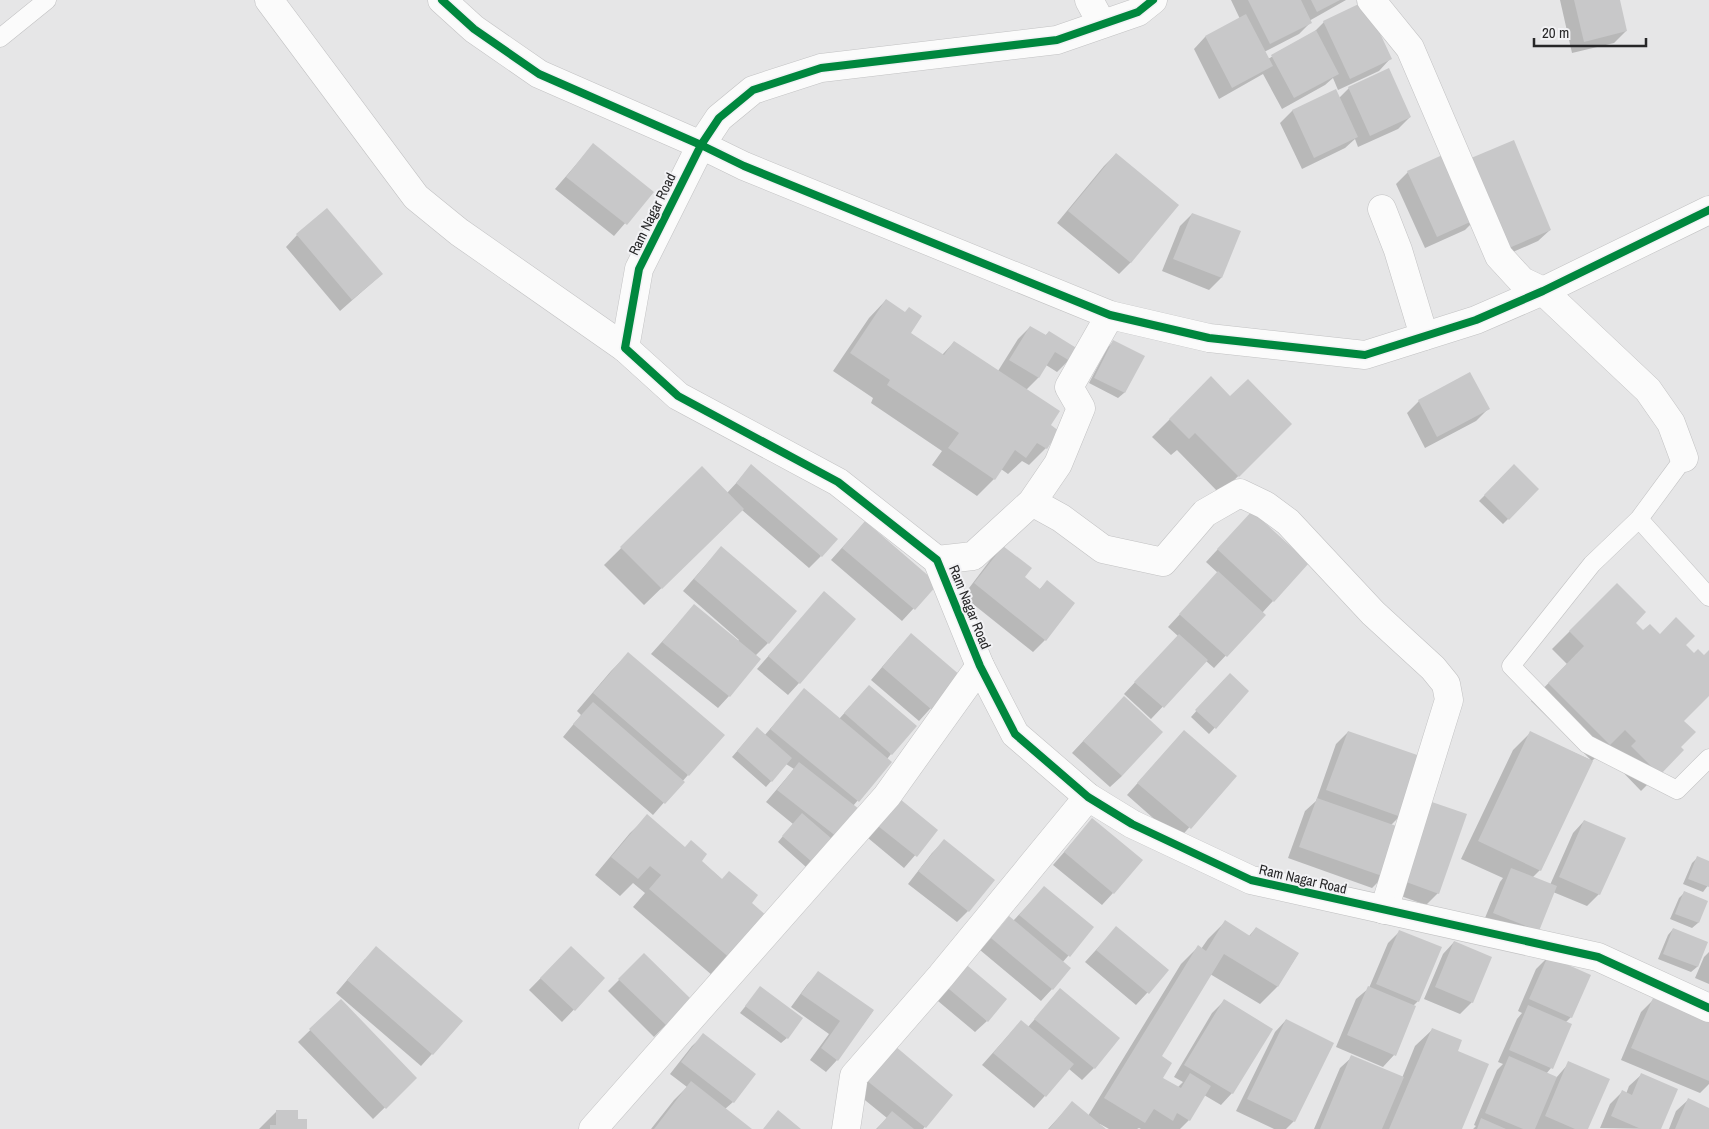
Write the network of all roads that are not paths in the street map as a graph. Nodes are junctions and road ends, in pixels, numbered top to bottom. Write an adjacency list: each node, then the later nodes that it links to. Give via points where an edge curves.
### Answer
1 (47, 0): 8 (lane)
2 (269, 0): 15 (street, via 416,197 459,232)
3 (442, 0): 9 (street, via 474,30 539,74)
4 (1089, 0): 7 (street)
5 (1153, 0): 7 (street, Ram Nagar Road, via 1138,12)
6 (1372, 0): 12 (street, via 1410,48 1499,256 1522,280)
7 (1102, 24): 9 (street, Ram Nagar Road, via 1057,40 821,68 753,90 720,118)
8 (0, 38)
9 (701, 145): 13 (street, via 744,166); 15 (street, Ram Nagar Road, via 639,269)
10 (1382, 209): 14 (street)
11 (1709, 210): 12 (street)
12 (1543, 291): 14 (street, via 1476,320); 16 (street, via 1648,390 1671,423)
13 (1110, 315): 14 (street, via 1210,338 1365,355); 17 (street, via 1069,387 1081,408 1058,464)
14 (1424, 336)
15 (626, 348): 19 (street, Ram Nagar Road, via 678,396 838,482)
16 (1684, 458): 18 (lane)
17 (1032, 502): 19 (street, via 973,556); 24 (street, via 1061,518 1103,549 1163,562 1206,512 1240,493 1265,505 1288,522 1373,613 1433,668 1446,684 1449,700)
18 (1639, 519): 20 (lane); 22 (lane, via 1592,564 1511,666 1587,744 1677,790)
19 (937, 560): 21 (street, Ram Nagar Road)
20 (1709, 597)
21 (980, 666): 23 (street, Ram Nagar Road, via 1015,734); 26 (street, via 887,796)
22 (1709, 758)
23 (1088, 797): 24 (street, Ram Nagar Road, via 1132,824 1251,880); 27 (street, via 854,1076)
24 (1384, 910): 25 (street, Ram Nagar Road, via 1598,956)
25 (1709, 1008)
26 (593, 1129)
27 (846, 1129)

